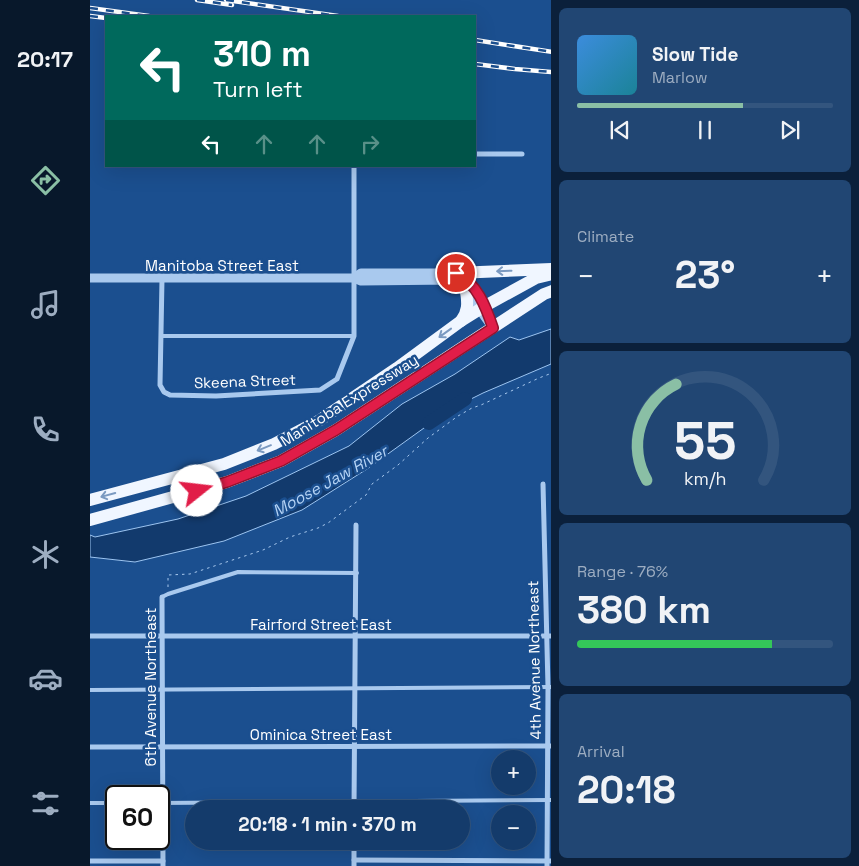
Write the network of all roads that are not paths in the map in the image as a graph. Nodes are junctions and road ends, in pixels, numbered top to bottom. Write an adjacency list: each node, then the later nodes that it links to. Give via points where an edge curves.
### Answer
1 (476, 154): 2 (street)
2 (522, 154)
3 (354, 167): 7 (street)
4 (551, 269): 5 (main road, one-way to 5)
5 (456, 273): 7 (street, Manitoba Street East); 12 (street, Manitoba Street East, via 470,283)
6 (551, 274): 12 (main road, Manitoba Expressway, via 536,278)
7 (354, 276): 9 (street, Manitoba Street East); 11 (street, Manitoba Street East, via 361,281 452,280); 16 (street)
8 (90, 278): 9 (street, Manitoba Street East)
9 (162, 279): 15 (street)
10 (551, 291): 14 (main road, Manitoba Expressway)
11 (466, 292): 12 (street, Manitoba Street East); 13 (main road, via 467,309)
12 (482, 308): 13 (main road, Manitoba Expressway); 14 (street, Manitoba Street East)
13 (461, 321): 18 (main road, Manitoba Expressway, one-way to 18, via 320,420 274,444 224,464)
14 (493, 328): 19 (main road, Manitoba Expressway, via 336,430 281,461 227,482)
15 (162, 336): 16 (lane); 16 (street, Skeena Street, via 160,385 164,392 170,395 216,396 320,390 337,379)
16 (354, 336)
17 (543, 484): 26 (street, 4th Avenue Northeast)
18 (90, 500)
19 (90, 520)
20 (356, 525): 21 (street)
21 (356, 574): 22 (lane, via 238,572); 25 (street)
22 (162, 598): 24 (street, 6th Avenue Northeast)
23 (90, 636): 24 (street, Fairford Street East)
24 (162, 636): 25 (street, Fairford Street East); 28 (street, 6th Avenue Northeast)
25 (355, 636): 26 (street, Fairford Street East); 29 (street)
26 (549, 636): 27 (street, 4th Avenue Northeast)
27 (550, 687): 29 (lane); 31 (street, 4th Avenue Northeast)
28 (162, 689): 29 (lane); 30 (lane); 33 (street, 6th Avenue Northeast)
29 (354, 689): 34 (street)
30 (90, 690)
31 (549, 746): 34 (street, Ominica Street East); 37 (street, 4th Avenue Northeast)
32 (90, 747): 33 (street, Ominica Street East)
33 (162, 747): 34 (street, Ominica Street East); 35 (street, 6th Avenue Northeast)
34 (354, 747): 36 (street)
35 (161, 785)
36 (354, 800)
37 (550, 800): 38 (lane); 47 (street, 4th Avenue Northeast)
38 (470, 801)
39 (90, 803): 40 (lane)
40 (105, 803)
41 (170, 803): 42 (lane)
42 (185, 803)
43 (162, 850): 48 (street, 6th Avenue Northeast)
44 (354, 850): 46 (street)
45 (90, 861): 48 (street)
46 (354, 863): 47 (street)
47 (548, 863)
48 (163, 864)

